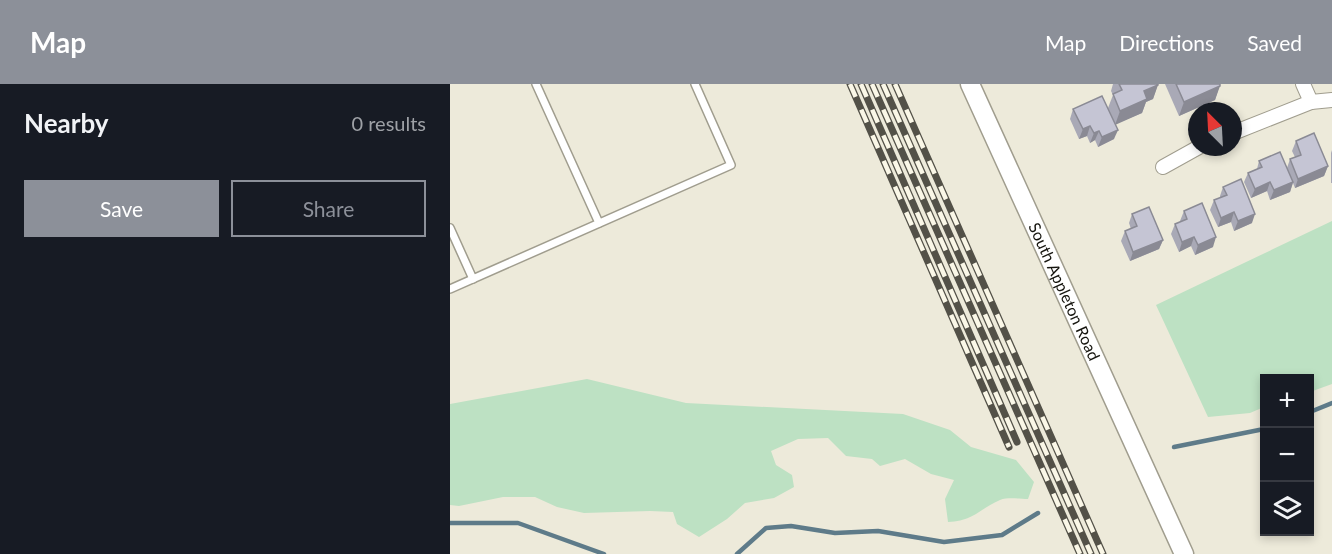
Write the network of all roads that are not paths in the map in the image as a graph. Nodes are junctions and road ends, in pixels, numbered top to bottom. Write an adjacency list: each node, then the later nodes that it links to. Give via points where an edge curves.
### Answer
1 (536, 84): 10 (lane)
2 (695, 84): 10 (lane, via 731,165)
3 (970, 84): 14 (main road, South Appleton Road)
4 (1303, 84): 6 (street)
5 (1332, 100): 6 (street)
6 (1311, 102): 7 (street)
7 (1242, 129)
8 (1188, 153): 9 (street)
9 (1163, 167)
10 (599, 223): 12 (lane)
11 (450, 228): 12 (lane)
12 (473, 279): 13 (lane)
13 (450, 289)
14 (1157, 499): 15 (main road, South Appleton Road); 16 (main road, South Appleton Road)
15 (1178, 554)
16 (1184, 554)

